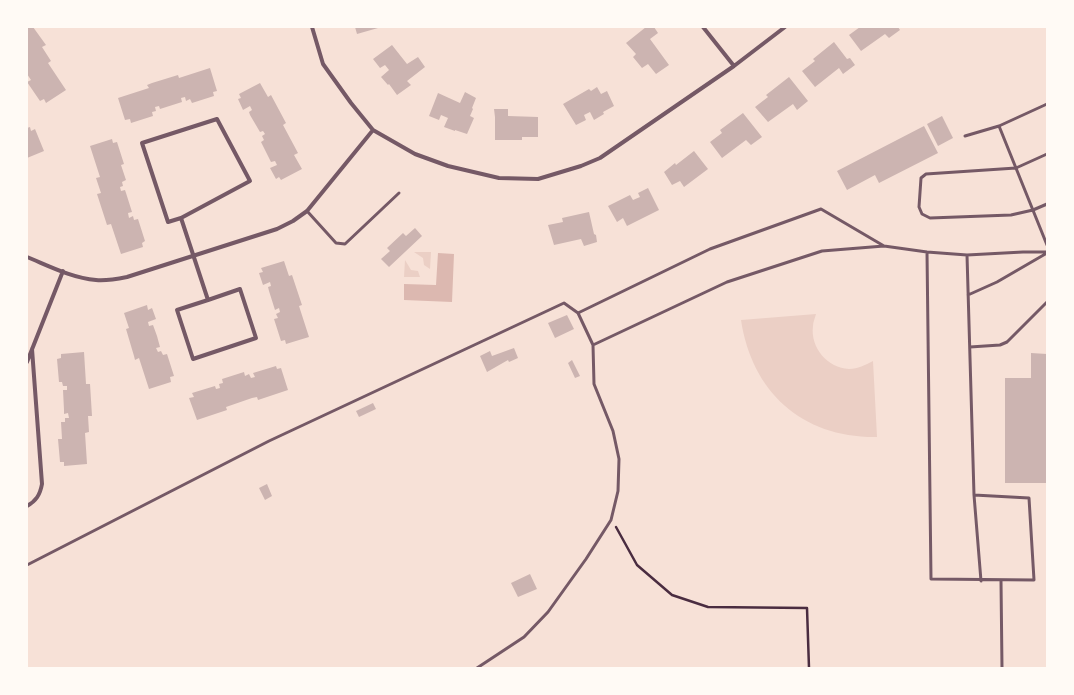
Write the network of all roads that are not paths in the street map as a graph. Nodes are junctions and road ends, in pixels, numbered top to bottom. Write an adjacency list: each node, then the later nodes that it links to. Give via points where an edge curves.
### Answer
1 (312, 27): 7 (street, via 323,64 350,104)
2 (703, 27): 4 (street)
3 (785, 27): 4 (street)
4 (734, 66): 7 (street, via 600,158 538,178 500,178 448,166 415,154)
5 (1047, 104): 6 (lane)
6 (999, 126): 8 (lane); 10 (lane)
7 (373, 130): 14 (street)
8 (965, 136)
9 (1047, 154): 10 (lane)
10 (1016, 168): 13 (lane); 13 (lane, via 926,174 921,178 919,207 922,214 930,218 1011,215)
11 (399, 193): 14 (lane, via 344,244 336,243)
12 (1047, 204): 13 (lane)
13 (1033, 210): 17 (lane)
14 (307, 211): 21 (street, via 277,229)
15 (181, 218): 15 (street, via 168,222 142,143 217,119 250,181); 21 (street)
16 (884, 246): 18 (lane); 27 (lane, via 821,210 710,249); 28 (lane, via 822,251 726,282)
17 (1047, 246)
18 (927, 252): 20 (lane); 35 (lane, via 932,579)
19 (1047, 252): 20 (lane); 24 (lane, via 997,282)
20 (967, 255): 24 (lane)
21 (193, 256): 23 (street, via 114,280 96,281); 25 (street)
22 (27, 257): 23 (street)
23 (63, 271): 30 (street)
24 (968, 295): 29 (lane)
25 (208, 300): 25 (street, via 177,310 193,359 256,338 240,289)
26 (1047, 302): 29 (lane, via 1007,342 1000,345)
27 (578, 313): 28 (lane); 34 (lane, via 564,303 269,441)
28 (593, 345): 37 (lane, via 594,384 613,432 619,459 618,491 611,520 548,612 524,637)
29 (970, 347): 32 (lane)
30 (32, 349): 31 (street); 33 (street, via 42,484 38,497)
31 (27, 362)
32 (974, 495): 35 (lane); 36 (lane, via 1029,498 1034,580)
33 (27, 506)
34 (27, 565)
35 (981, 580): 36 (lane)
36 (1001, 581): 38 (lane)
37 (477, 668)
38 (1002, 668)

